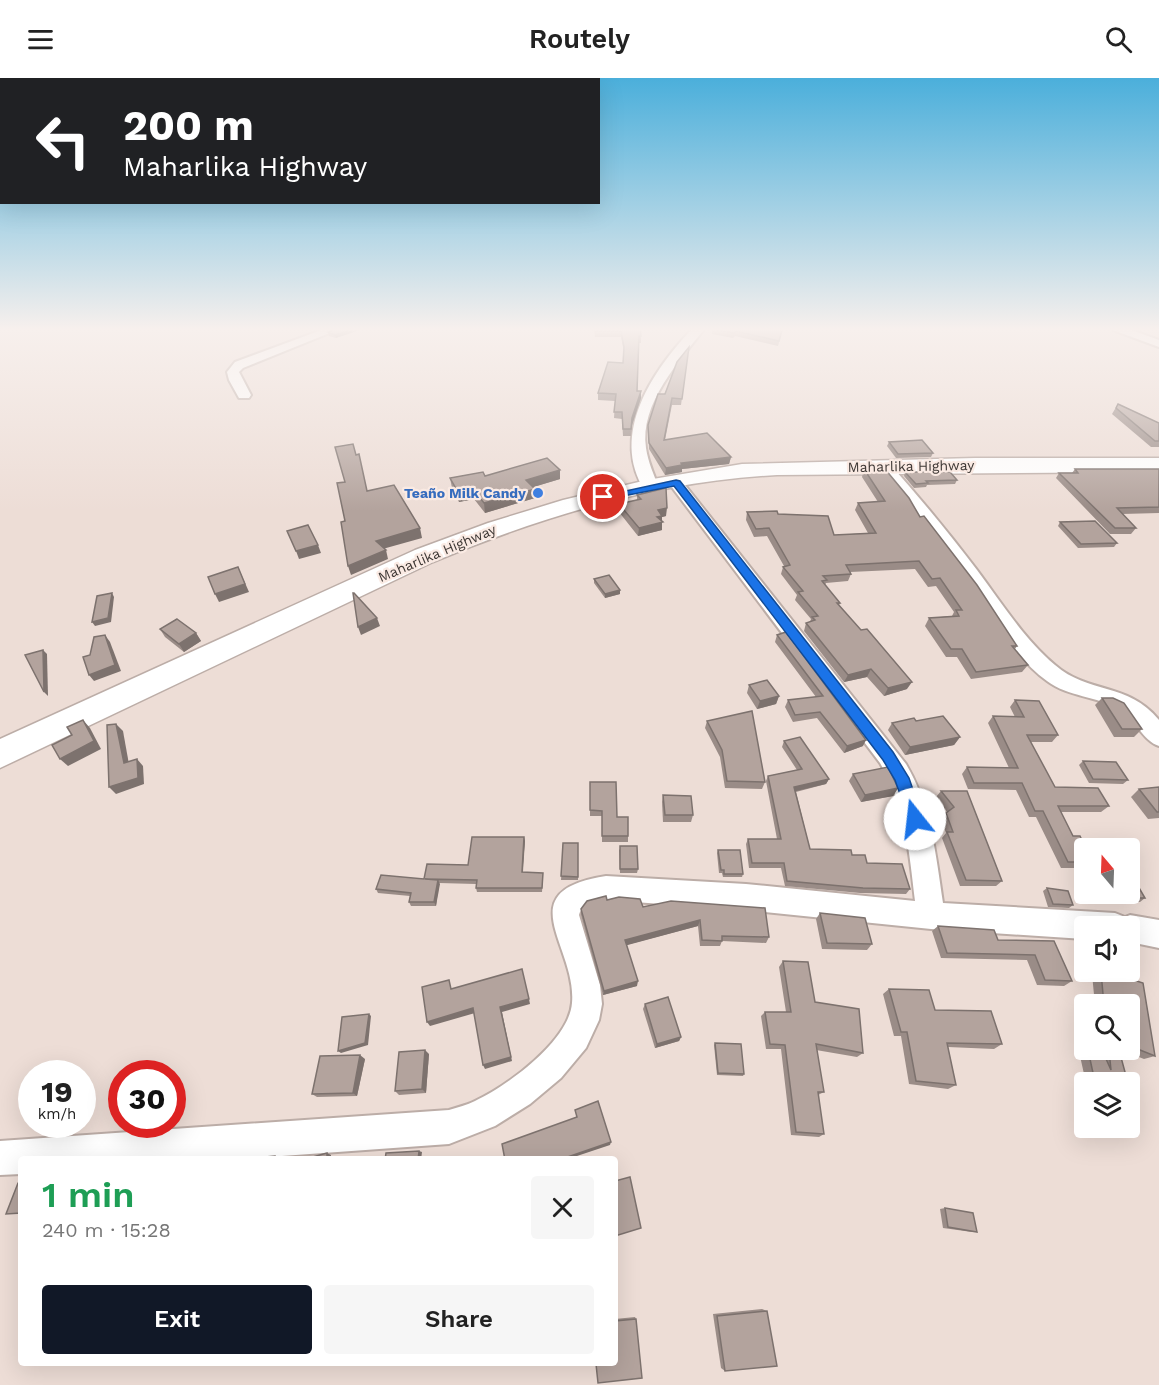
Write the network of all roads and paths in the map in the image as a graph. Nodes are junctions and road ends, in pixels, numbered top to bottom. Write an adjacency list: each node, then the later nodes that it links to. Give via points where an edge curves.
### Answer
1 (240, 389): 3 (street)
2 (655, 389): 6 (street, via 638,443)
3 (244, 395)
4 (1159, 465): 5 (highway, Maharlika Highway)
5 (884, 466): 6 (highway, Maharlika Highway, via 725,473); 7 (street, via 1046,669 1068,685 1128,704 1144,716)
6 (664, 485): 8 (highway, Maharlika Highway, via 543,512 478,533); 9 (street, via 888,756 902,778 915,819)
7 (1159, 737)
8 (0, 754)
9 (932, 915): 10 (street); 13 (street, via 746,897 606,888 584,892 566,906 564,915 588,1002 584,1021 552,1065 488,1112 449,1127)
10 (1074, 924)
11 (1140, 931): 12 (street)
12 (1159, 934)
13 (29, 1156)
14 (18, 1157): 15 (street)
15 (0, 1158)

